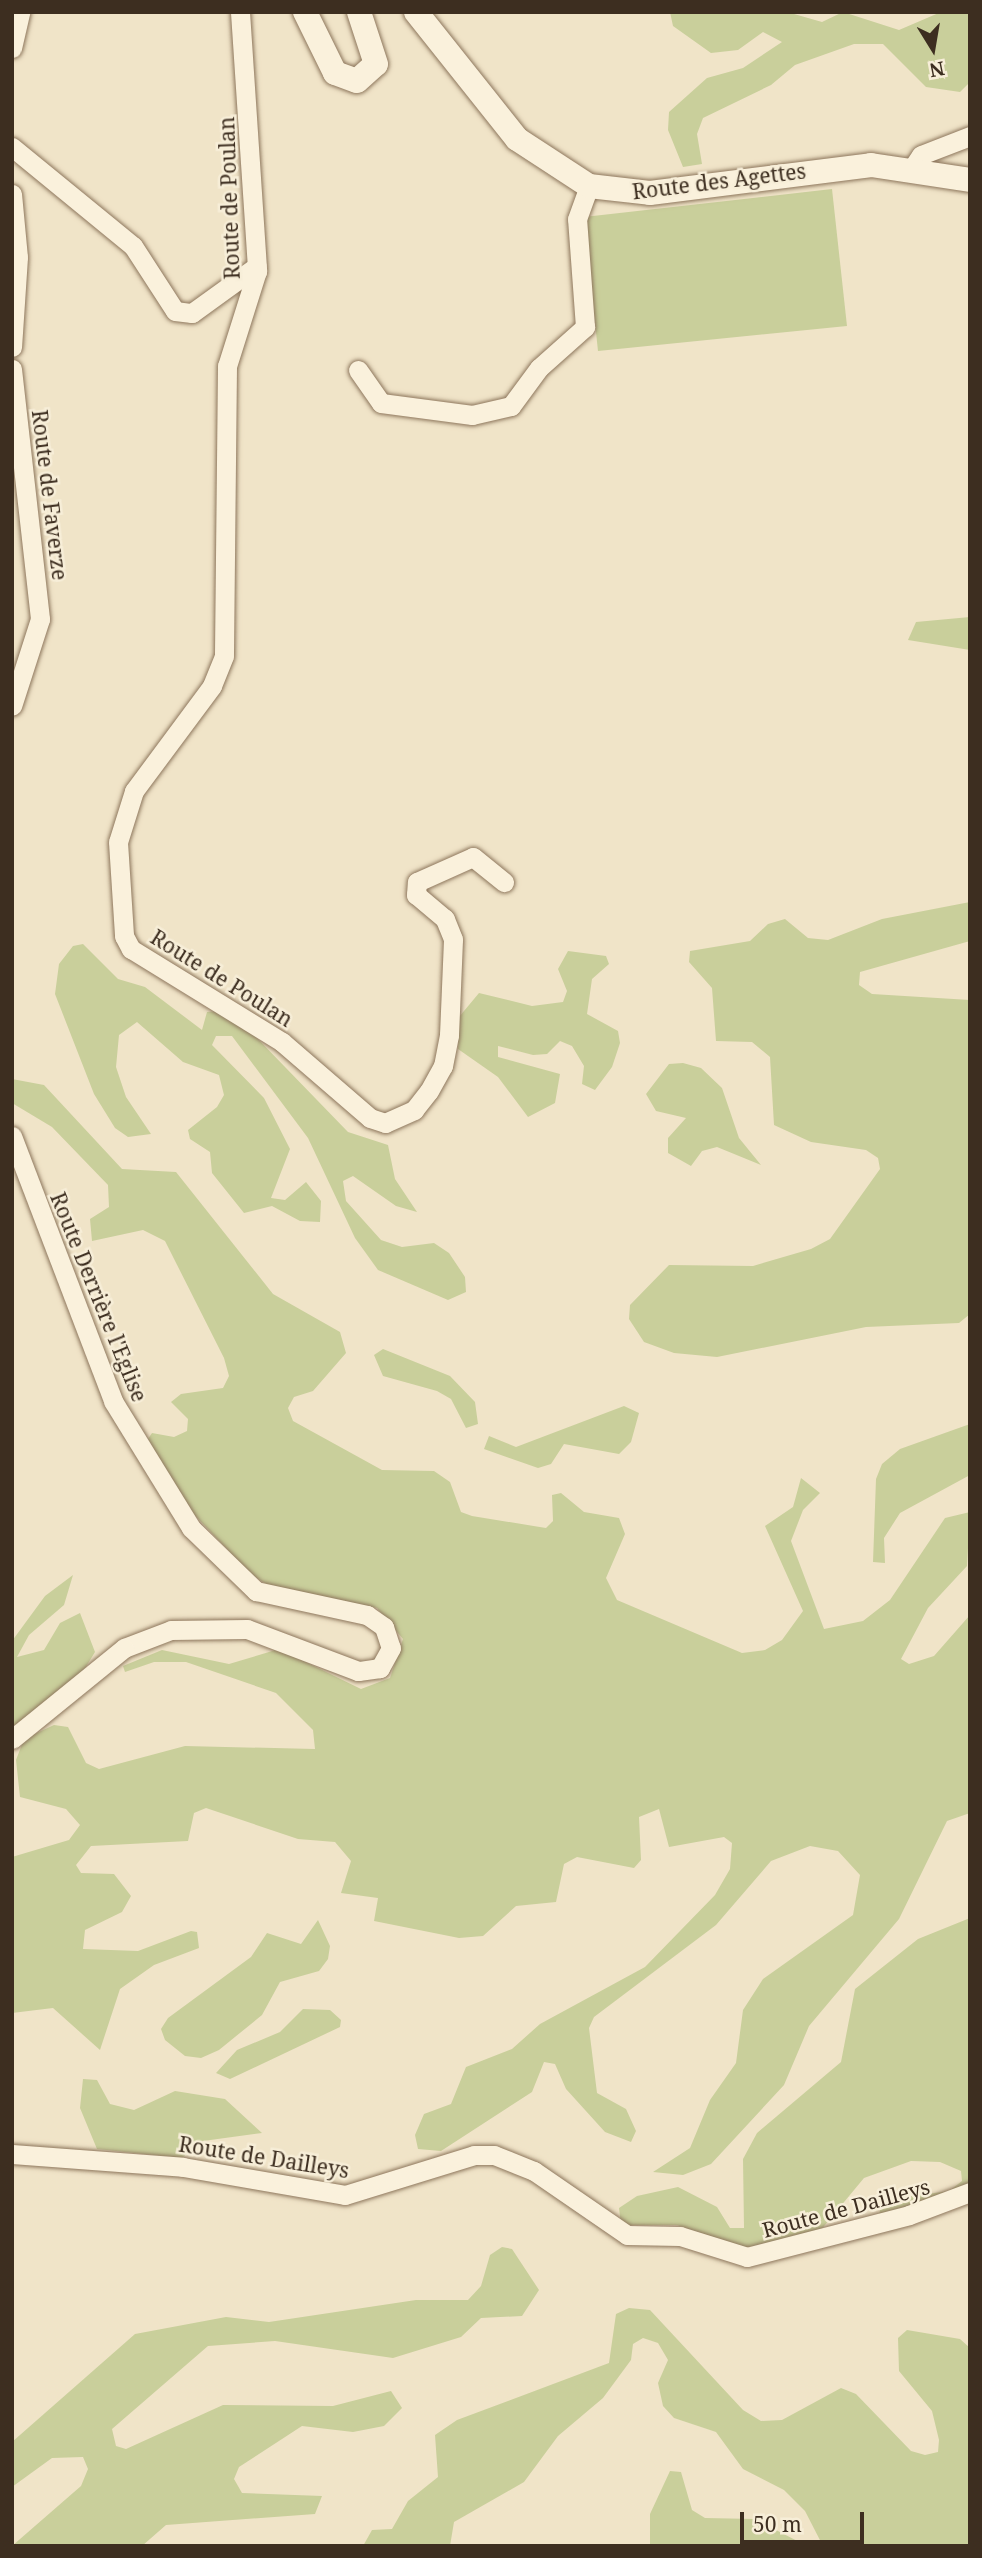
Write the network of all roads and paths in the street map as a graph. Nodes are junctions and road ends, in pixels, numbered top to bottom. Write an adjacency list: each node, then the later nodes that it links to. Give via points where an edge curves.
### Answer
1 (20, 12): 6 (street)
2 (240, 12): 13 (street, Route de Poulan)
3 (305, 12): 4 (street, via 335,73 357,81 376,64)
4 (359, 12)
5 (416, 12): 11 (street, Route des Agettes, via 507,128 548,164)
6 (13, 44)
7 (970, 136): 9 (street, via 921,155)
8 (12, 147): 13 (street, via 133,246 175,311 192,313)
9 (913, 167): 10 (street, Route des Agettes); 11 (street, Route des Agettes, via 837,167 650,193)
10 (970, 180)
11 (589, 186): 16 (street, via 577,219 585,327 539,368 511,406 472,415 381,403)
12 (12, 194): 14 (street, via 18,257)
13 (257, 266): 18 (street, Route de Poulan, via 227,366 224,656 212,686 134,791 118,842 124,936 131,948 282,1042 370,1118 385,1123 414,1110 429,1091 448,1046 453,939 445,919 416,895 417,882 473,857)
14 (12, 347)
15 (12, 369): 17 (street, Route de Faverze, via 40,619)
16 (358, 370)
17 (12, 706)
18 (504, 882)
19 (12, 1136): 20 (street, Route Derrière l'Eglise, via 113,1401 196,1534 256,1591 366,1615 384,1627 391,1648 385,1664 364,1672 247,1629 170,1630 124,1648)
20 (12, 1739)
21 (12, 2154): 22 (street, Route de Dailleys, via 183,2167 345,2195 474,2155 494,2155 534,2171 627,2235 680,2236 747,2257 909,2215)
22 (970, 2192)

